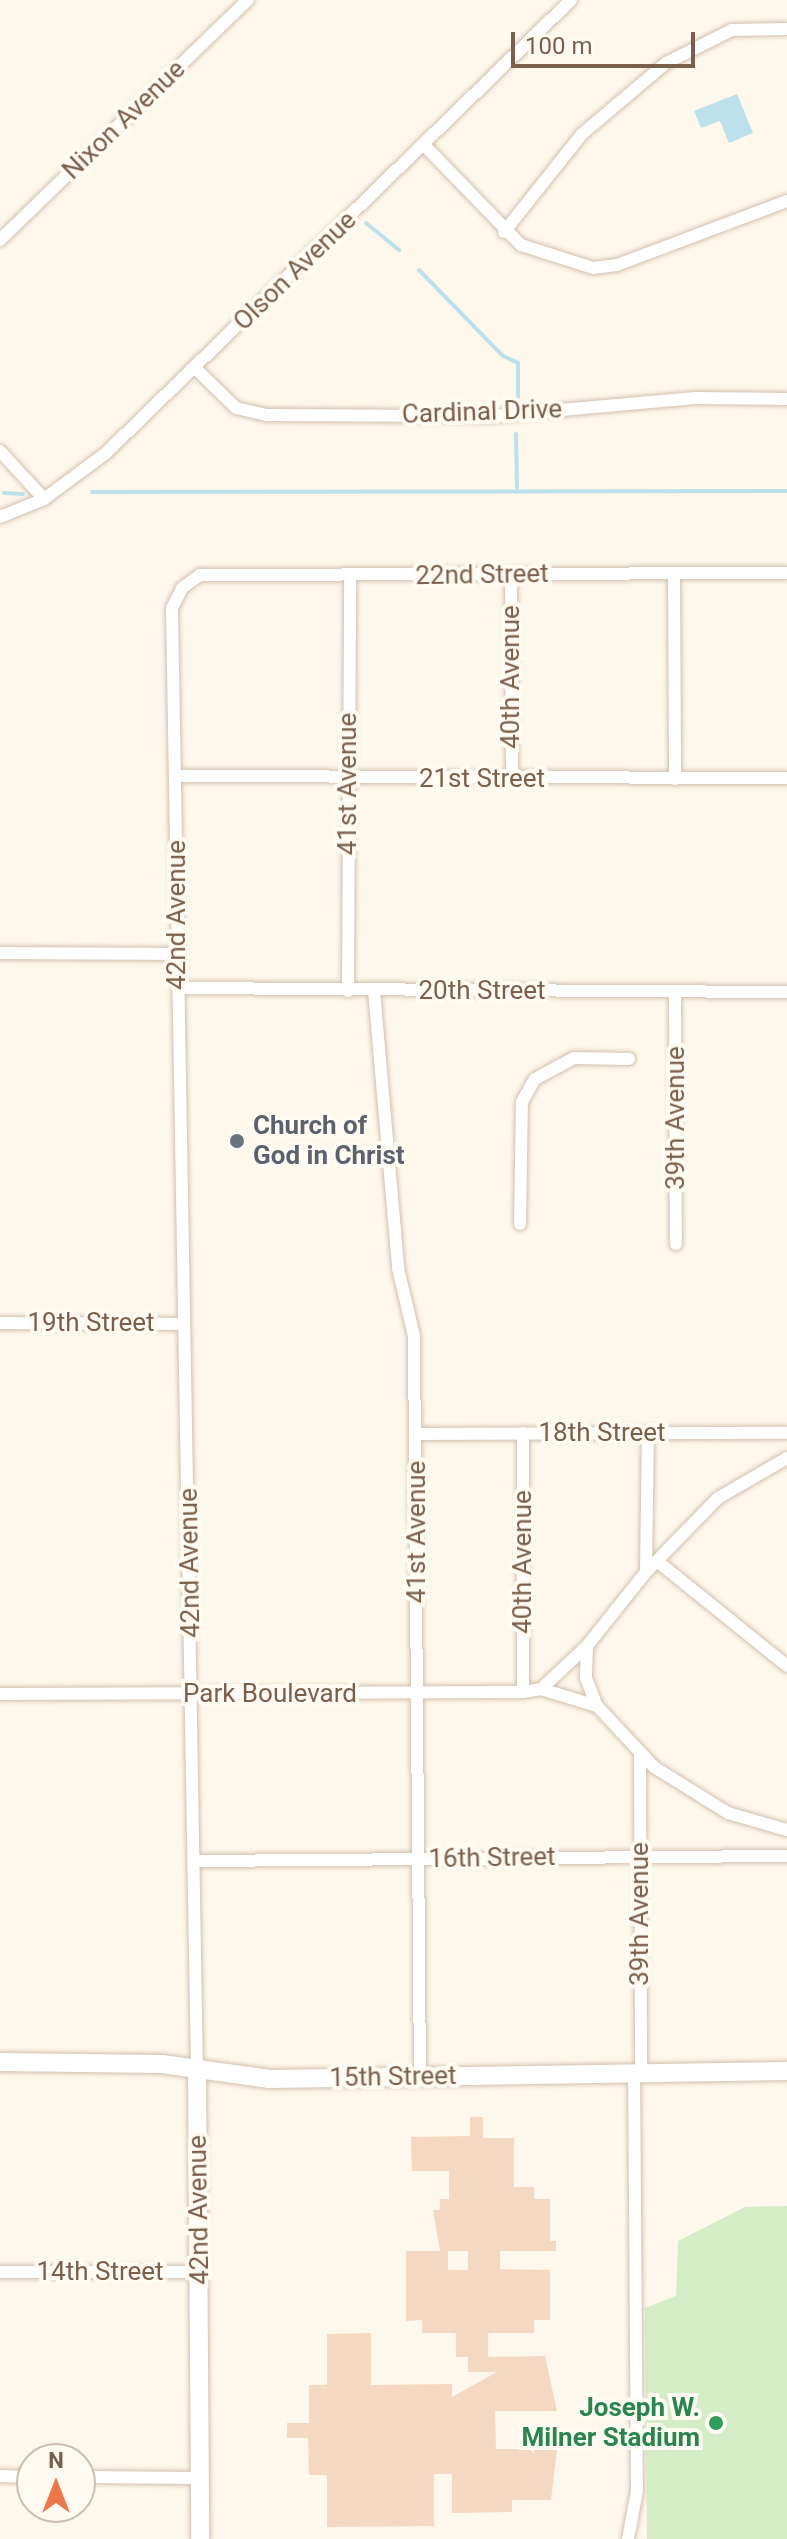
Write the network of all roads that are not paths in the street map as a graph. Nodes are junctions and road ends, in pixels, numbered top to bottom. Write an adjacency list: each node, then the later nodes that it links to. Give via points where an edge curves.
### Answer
1 (248, 0): 7 (street, Nixon Avenue)
2 (571, 0): 4 (street, Olson Avenue)
3 (786, 25): 6 (street, via 732,30 666,63 582,134)
4 (425, 146): 6 (street); 8 (street, Olson Avenue)
5 (787, 201): 6 (street, via 605,267 556,259)
6 (504, 232)
7 (0, 240)
8 (195, 368): 9 (street, Cardinal Drive, via 236,408 267,415 494,416 695,398); 11 (street, Olson Avenue, via 106,453)
9 (787, 399)
10 (0, 451): 11 (street)
11 (44, 499): 12 (street, Olson Avenue)
12 (0, 517)
13 (674, 573): 14 (street, 22nd Street); 15 (street, 22nd Street); 22 (street)
14 (787, 573)
15 (511, 575): 16 (street, 22nd Street); 21 (street, 40th Avenue)
16 (350, 576): 17 (street, 22nd Street, via 200,575); 20 (street, 41st Avenue)
17 (182, 588): 18 (street, 42nd Avenue, via 172,608)
18 (176, 776): 20 (street, 21st Street); 24 (street, 42nd Avenue)
19 (787, 778): 22 (street, 21st Street)
20 (348, 779): 21 (street, 21st Street); 26 (street, 41st Avenue)
21 (512, 779): 22 (street, 21st Street)
22 (675, 779)
23 (0, 953): 24 (street)
24 (177, 954): 25 (street, 42nd Avenue)
25 (178, 988): 26 (street, 20th Street); 34 (street, 42nd Avenue)
26 (348, 991): 27 (street, 20th Street)
27 (374, 991): 28 (street, 20th Street); 38 (street, 41st Avenue, via 398,1268 414,1336)
28 (675, 991): 29 (street, 20th Street); 32 (street, 39th Avenue)
29 (787, 992)
30 (629, 1059): 31 (street, via 574,1058 535,1079 522,1102)
31 (520, 1224)
32 (676, 1244)
33 (0, 1323): 34 (street, 19th Street)
34 (183, 1324): 47 (street, 42nd Avenue)
35 (523, 1433): 36 (street, 18th Street); 38 (street, 18th Street); 45 (street, 40th Avenue)
36 (648, 1433): 37 (street, 18th Street); 41 (street)
37 (787, 1433)
38 (417, 1434): 48 (street, 41st Avenue)
39 (787, 1458): 40 (street, via 718,1498)
40 (657, 1561): 41 (street); 43 (street)
41 (646, 1572): 42 (street)
42 (587, 1646): 44 (street); 49 (street, via 586,1678)
43 (787, 1666)
44 (541, 1689): 45 (street, Park Boulevard); 49 (street, Park Boulevard)
45 (523, 1692): 48 (street, Park Boulevard)
46 (0, 1694): 47 (street, Park Boulevard)
47 (193, 1694): 48 (street, Park Boulevard); 55 (street, 42nd Avenue)
48 (418, 1694): 54 (street, 41st Avenue)
49 (597, 1706): 50 (street)
50 (640, 1754): 51 (street, via 708,1803); 53 (street, 39th Avenue)
51 (787, 1830)
52 (784, 1855): 53 (street, 16th Street)
53 (640, 1856): 54 (street, 16th Street); 59 (street, 39th Avenue)
54 (419, 1858): 55 (street, 16th Street); 60 (street, 41st Avenue)
55 (197, 1861): 57 (street, 42nd Avenue)
56 (0, 2062): 57 (main road, 15th Street, via 162,2064)
57 (197, 2071): 60 (main road, 15th Street, via 270,2079); 62 (main road, 42nd Avenue)
58 (787, 2071): 59 (main road, 15th Street)
59 (638, 2073): 60 (main road, 15th Street); 66 (street, 39th Avenue, via 637,2491)
60 (420, 2076)
61 (0, 2272): 62 (street, 14th Street)
62 (201, 2272): 64 (main road, 42nd Avenue)
63 (96, 2477): 64 (street)
64 (200, 2478): 65 (main road, 42nd Avenue)
65 (200, 2539)
66 (628, 2539)

